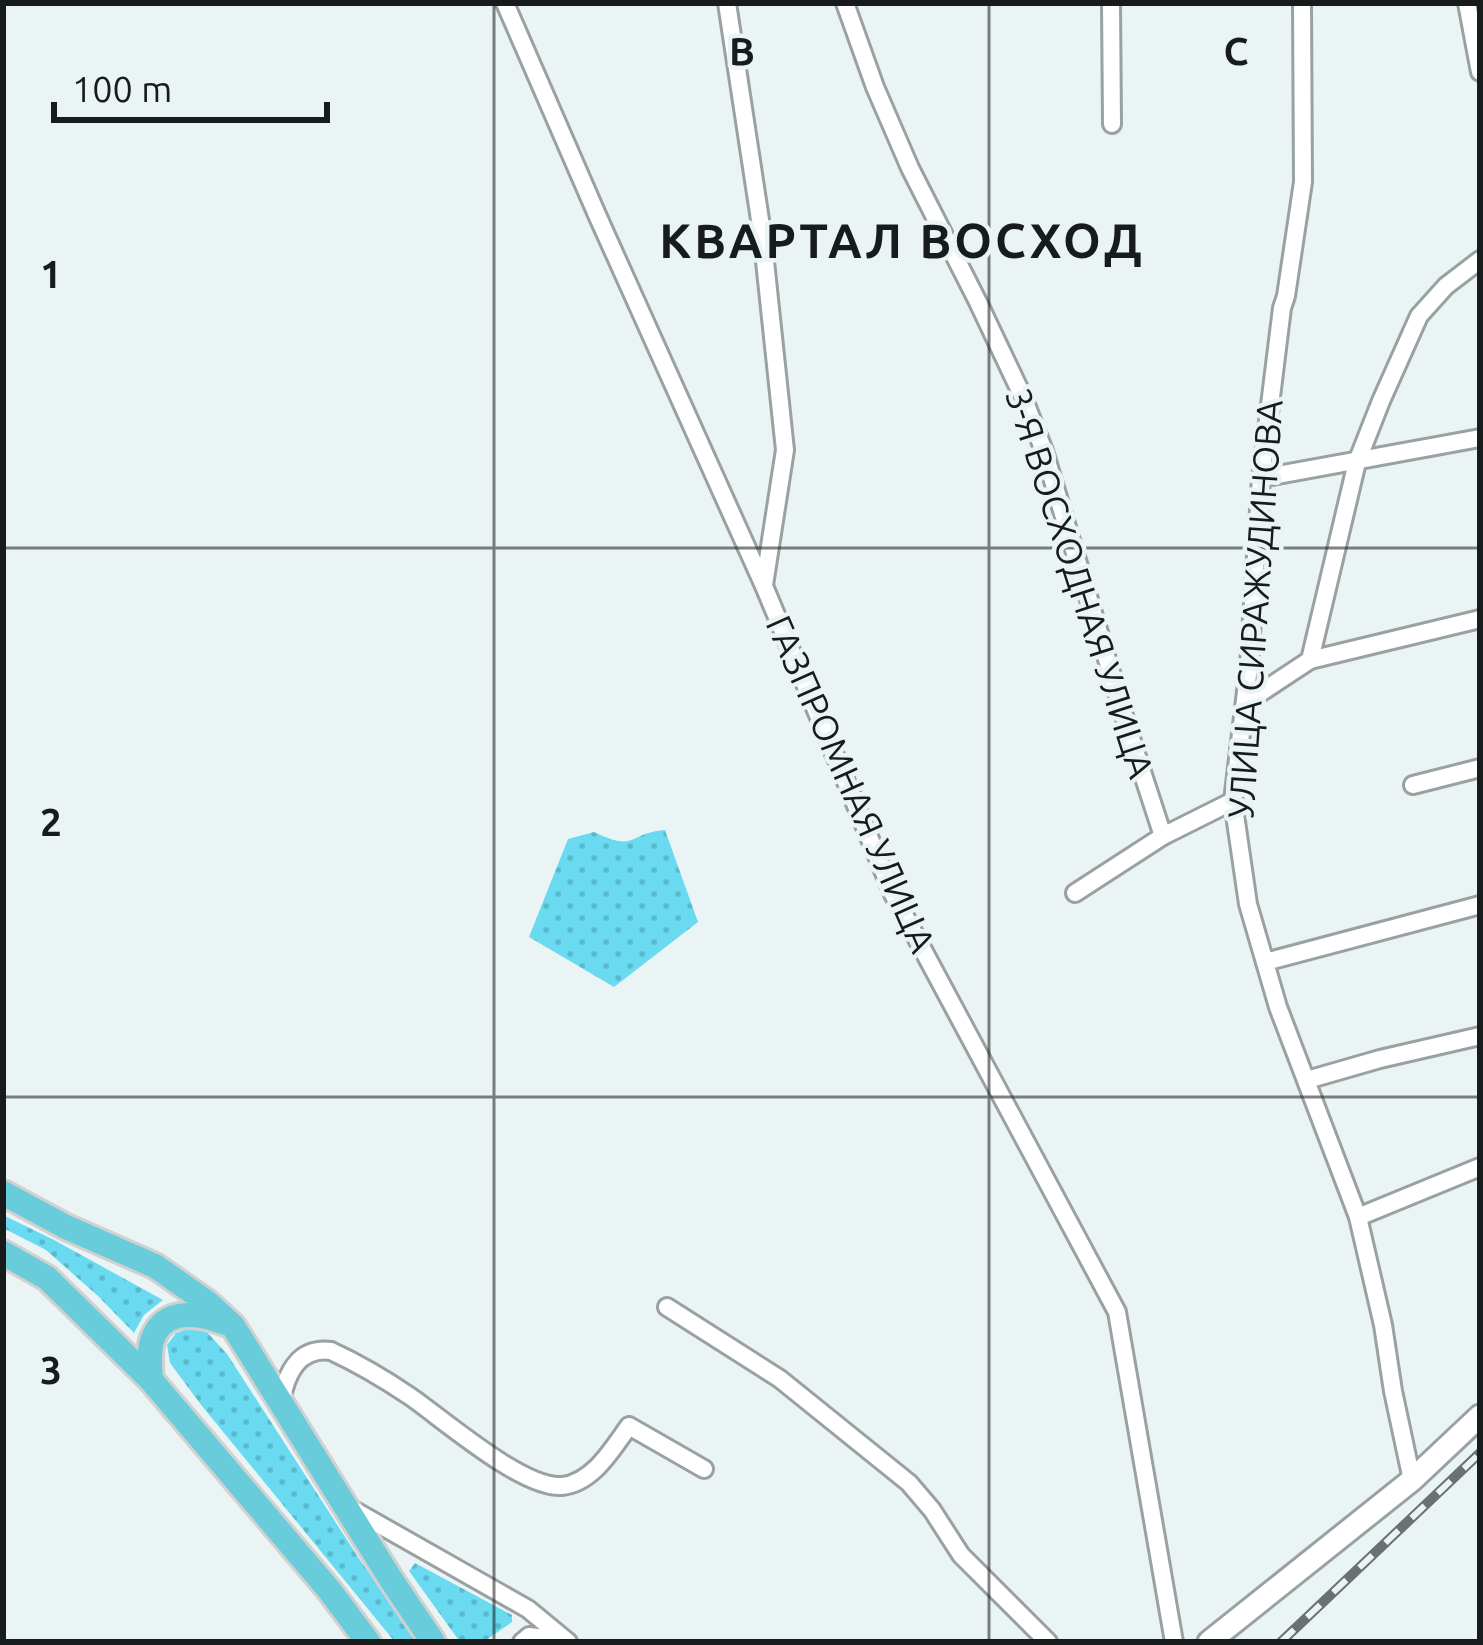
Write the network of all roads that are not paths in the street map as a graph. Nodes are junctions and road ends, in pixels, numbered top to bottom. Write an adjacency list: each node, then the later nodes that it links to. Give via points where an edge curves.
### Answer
1 (505, 3): 13 (street, ГАЗПРОМНАЯ УЛИЦА)
2 (727, 3): 13 (street, via 785,450)
3 (845, 3): 20 (street, 3-Я ВОСХОДНАЯ УЛИЦА, via 910,168 1044,451)
4 (1111, 3): 8 (street)
5 (1302, 3): 12 (street, УЛИЦА СИРАЖУДИНОВА, via 1303,182)
6 (1467, 3): 7 (street)
7 (1480, 72)
8 (1112, 124)
9 (1480, 260): 11 (street, via 1420,316)
10 (1480, 438): 11 (street)
11 (1357, 462): 12 (street); 15 (street)
12 (1261, 478): 16 (street, УЛИЦА СИРАЖУДИНОВА)
13 (764, 586): 44 (street, ГАЗПРОМНАЯ УЛИЦА, via 892,894 1117,1312)
14 (1480, 620): 15 (street)
15 (1310, 660): 16 (street)
16 (1245, 703): 19 (street, УЛИЦА СИРАЖУДИНОВА)
17 (1480, 768): 18 (street)
18 (1413, 785)
19 (1233, 801): 20 (street); 23 (street, УЛИЦА СИРАЖУДИНОВА)
20 (1163, 836): 21 (street)
21 (1075, 893)
22 (1480, 905): 23 (street)
23 (1265, 962): 25 (street, УЛИЦА СИРАЖУДИНОВА)
24 (1480, 1036): 25 (street)
25 (1307, 1080): 28 (street, УЛИЦА СИРАЖУДИНОВА)
26 (1480, 1167): 28 (street)
27 (3, 1193): 31 (main road, via 155,1266)
28 (1358, 1217): 36 (street, УЛИЦА СИРАЖУДИНОВА)
29 (3, 1253): 32 (main road, via 46,1278)
30 (667, 1307): 43 (street, via 780,1379 909,1483 961,1555)
31 (233, 1326): 32 (main road, via 201,1313 162,1325); 33 (main road)
32 (151, 1380): 38 (main road)
33 (281, 1403): 35 (street, via 292,1368 309,1352 331,1351 515,1469 554,1485 596,1468 629,1426); 37 (main road)
34 (1480, 1416): 36 (street)
35 (704, 1469)
36 (1412, 1480): 45 (street)
37 (343, 1504): 39 (main road); 42 (street, via 528,1609)
38 (368, 1642)
39 (433, 1642)
40 (522, 1642): 41 (street)
41 (556, 1642)
42 (568, 1642)
43 (1048, 1642)
44 (1174, 1642)
45 (1209, 1642)

